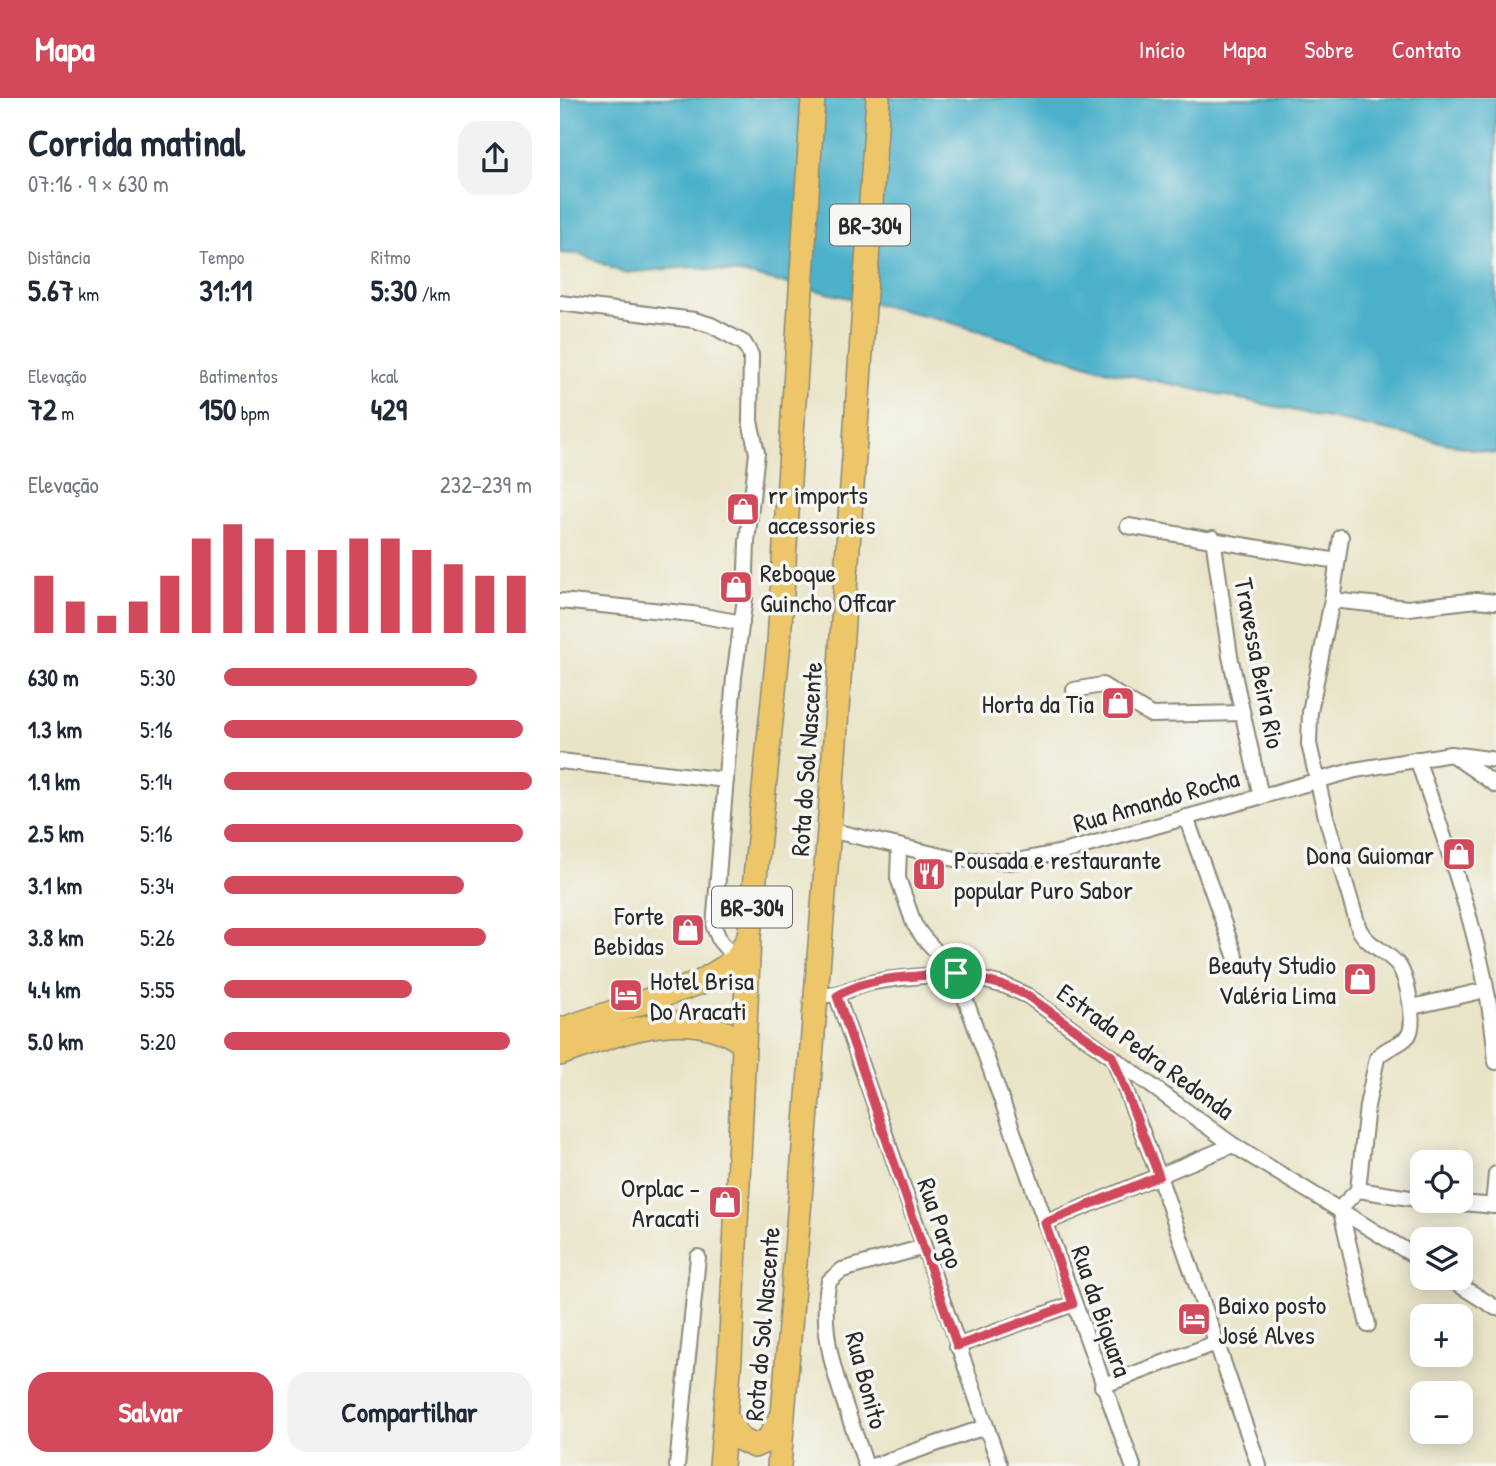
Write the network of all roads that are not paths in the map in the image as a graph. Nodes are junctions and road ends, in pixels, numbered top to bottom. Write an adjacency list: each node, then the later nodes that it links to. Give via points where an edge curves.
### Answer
1 (813, 98): 25 (highway, Rota do Sol Nascente / BR-304, via 774,705)
2 (878, 98): 23 (highway, Rota do Sol Nascente / BR-304)
3 (560, 303): 11 (street, via 694,320 744,343 751,355 750,421 757,453)
4 (1128, 526): 6 (street)
5 (1341, 537): 7 (street)
6 (1213, 538): 7 (street); 13 (street, Travessa Beira Rio)
7 (1337, 561): 8 (street)
8 (1332, 600): 10 (street, via 1408,608); 19 (street, via 1310,712 1308,744)
9 (560, 601): 11 (street)
10 (1496, 602)
11 (742, 623): 18 (street)
12 (1074, 690): 13 (street, via 1102,685 1160,717)
13 (1242, 713): 21 (street, Travessa Beira Rio)
14 (1451, 754): 15 (street, Rua Amando Rocha); 16 (street, Rua Amando Rocha); 20 (street)
15 (1417, 759): 19 (street, Rua Amando Rocha); 29 (street, via 1449,847)
16 (1496, 760)
17 (560, 761): 18 (street)
18 (726, 780): 26 (street, via 714,927)
19 (1318, 780): 21 (street, Rua Amando Rocha); 31 (street, via 1359,929 1368,943 1399,966)
20 (1496, 785)
21 (1261, 797): 22 (street, Rua Amando Rocha)
22 (1186, 817): 24 (street, Rua Amando Rocha, via 1012,862 981,863); 27 (street)
23 (829, 830): 24 (street, Rua Amando Rocha); 30 (highway, Rota do Sol Nascente / BR-304)
24 (900, 848): 28 (street, via 898,878 914,924)
25 (749, 937): 26 (highway); 33 (highway, Rota do Sol Nascente / BR-304)
26 (736, 960): 32 (highway, via 699,983)
27 (1238, 964)
28 (956, 973): 30 (street, via 876,982); 35 (street, Estrada Pedra Redonda, via 1028,996); 45 (street, Rua da Biquara)
29 (1486, 990): 31 (street); 36 (street)
30 (827, 996): 46 (street, Rua Pargo); 56 (highway, Rota do Sol Nascente / BR-304)
31 (1412, 1007): 40 (street, via 1407,1037 1382,1051 1374,1068)
32 (560, 1030)
33 (743, 1043): 34 (highway, via 730,1033 660,1024); 57 (highway, Rota do Sol Nascente / BR-304)
34 (560, 1054)
35 (1112, 1056): 37 (street, Estrada Pedra Redonda); 39 (street)
36 (1496, 1062)
37 (1233, 1145): 39 (street); 44 (street, Estrada Pedra Redonda)
38 (1496, 1174): 43 (street)
39 (1159, 1176): 45 (street); 53 (street)
40 (1358, 1190): 41 (street); 44 (street)
41 (1410, 1198)
42 (1473, 1204): 43 (street)
43 (1495, 1206)
44 (1340, 1208): 47 (street, Estrada Pedra Redonda); 52 (street)
45 (1045, 1223): 50 (street, Rua da Biquara)
46 (924, 1247): 54 (street, Rua Pargo); 62 (street, Rua Bonito, via 842,1270 829,1281 826,1321 830,1349)
47 (1410, 1253)
48 (698, 1257): 59 (street)
49 (1467, 1290): 51 (street)
50 (1073, 1304): 54 (street); 55 (street, Rua da Biquara)
51 (1496, 1308)
52 (1368, 1325)
53 (1216, 1343): 55 (street); 66 (street)
54 (957, 1346): 58 (street, Rua Pargo)
55 (1102, 1386): 65 (street, Rua da Biquara)
56 (782, 1414): 57 (highway, via 768,1440 754,1446 740,1439); 61 (highway, Rota do Sol Nascente / BR-304)
57 (726, 1418): 60 (highway, Rota do Sol Nascente / BR-304)
58 (985, 1427): 63 (street); 64 (street, Rua Pargo)
59 (677, 1466)
60 (722, 1466)
61 (779, 1466)
62 (866, 1466)
63 (872, 1466)
64 (1000, 1466)
65 (1133, 1466)
66 (1259, 1466)

